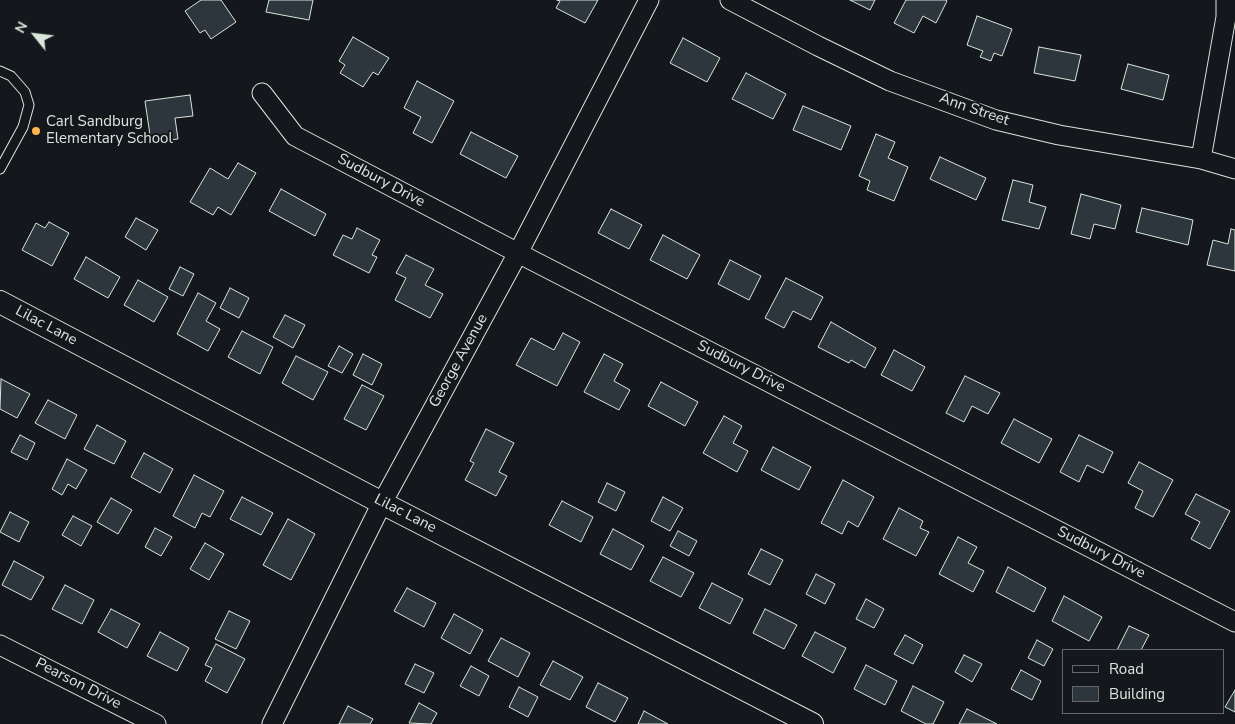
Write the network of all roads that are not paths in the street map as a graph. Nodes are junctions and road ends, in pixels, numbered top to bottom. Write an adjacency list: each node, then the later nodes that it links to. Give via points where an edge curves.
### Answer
1 (649, 0): 9 (street, George Avenue)
2 (730, 0): 6 (street, Ann Street, via 890,81 996,120 1059,135)
3 (1226, 0): 6 (street, via 1226,17)
4 (0, 71): 7 (lane, via 11,76 25,92 29,104 23,126)
5 (262, 93): 9 (street, Sudbury Drive, via 295,136)
6 (1201, 159): 8 (street, Ann Street)
7 (0, 169)
8 (1235, 169)
9 (518, 253): 11 (street, George Avenue); 12 (street, Sudbury Drive)
10 (0, 302): 11 (street, Lilac Lane)
11 (382, 503): 15 (street, George Avenue); 16 (street, Lilac Lane)
12 (1235, 622)
13 (0, 645): 14 (street, Pearson Drive)
14 (156, 724)
15 (272, 724)
16 (812, 724)

